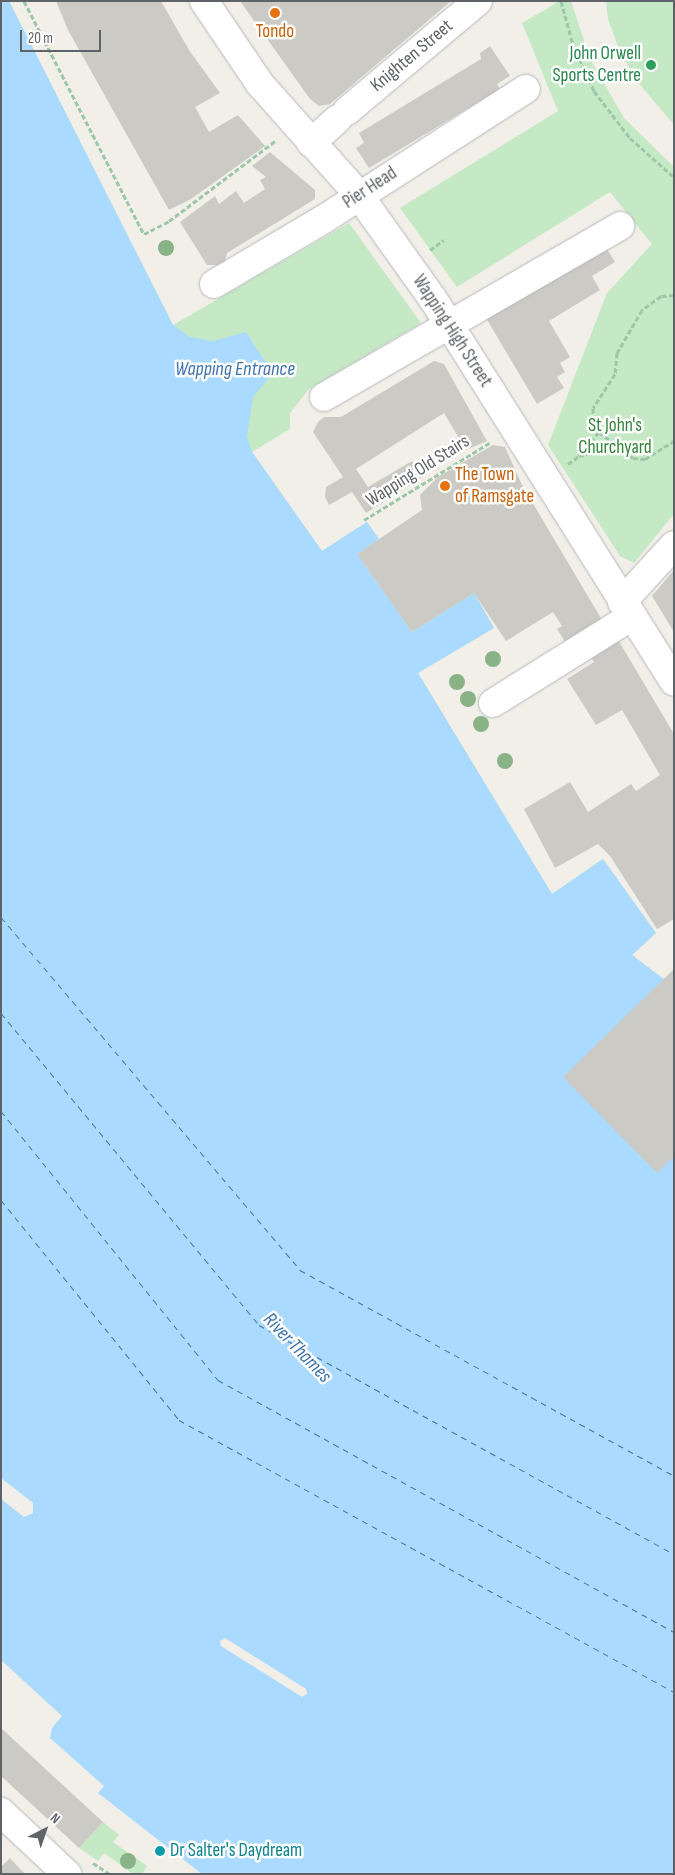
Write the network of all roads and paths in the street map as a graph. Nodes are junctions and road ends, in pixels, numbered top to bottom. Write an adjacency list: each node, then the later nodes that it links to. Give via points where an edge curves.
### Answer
1 (24, 1): 6 (path, via 144,234 169,221)
2 (204, 1): 7 (street, Wapping High Street, via 254,76)
3 (478, 1): 7 (street, Knighten Street)
4 (562, 1): 8 (path, via 573,45 594,91 630,138)
5 (526, 89): 9 (street, Pier Head)
6 (277, 140)
7 (311, 143): 9 (street, Wapping High Street)
8 (674, 177)
9 (358, 194): 13 (street, Pier Head, via 324,219); 15 (street, Wapping High Street)
10 (620, 226): 15 (street)
11 (444, 240): 12 (path)
12 (438, 245)
13 (214, 284)
14 (674, 295): 18 (path, via 661,296 642,310 617,353 615,374 592,408)
15 (451, 325): 16 (street); 17 (street, Wapping High Street)
16 (324, 397)
17 (513, 429): 21 (path, Wapping Old Stairs); 23 (street, Wapping High Street)
18 (599, 432): 20 (path); 20 (path, via 579,456)
19 (674, 441): 20 (path, via 645,459 633,458)
20 (618, 448)
21 (364, 520)
22 (674, 545): 23 (street)
23 (627, 609): 24 (street, Wapping High Street); 25 (street)
24 (674, 681)
25 (493, 703)
26 (1, 1812): 27 (street)
27 (67, 1874)

